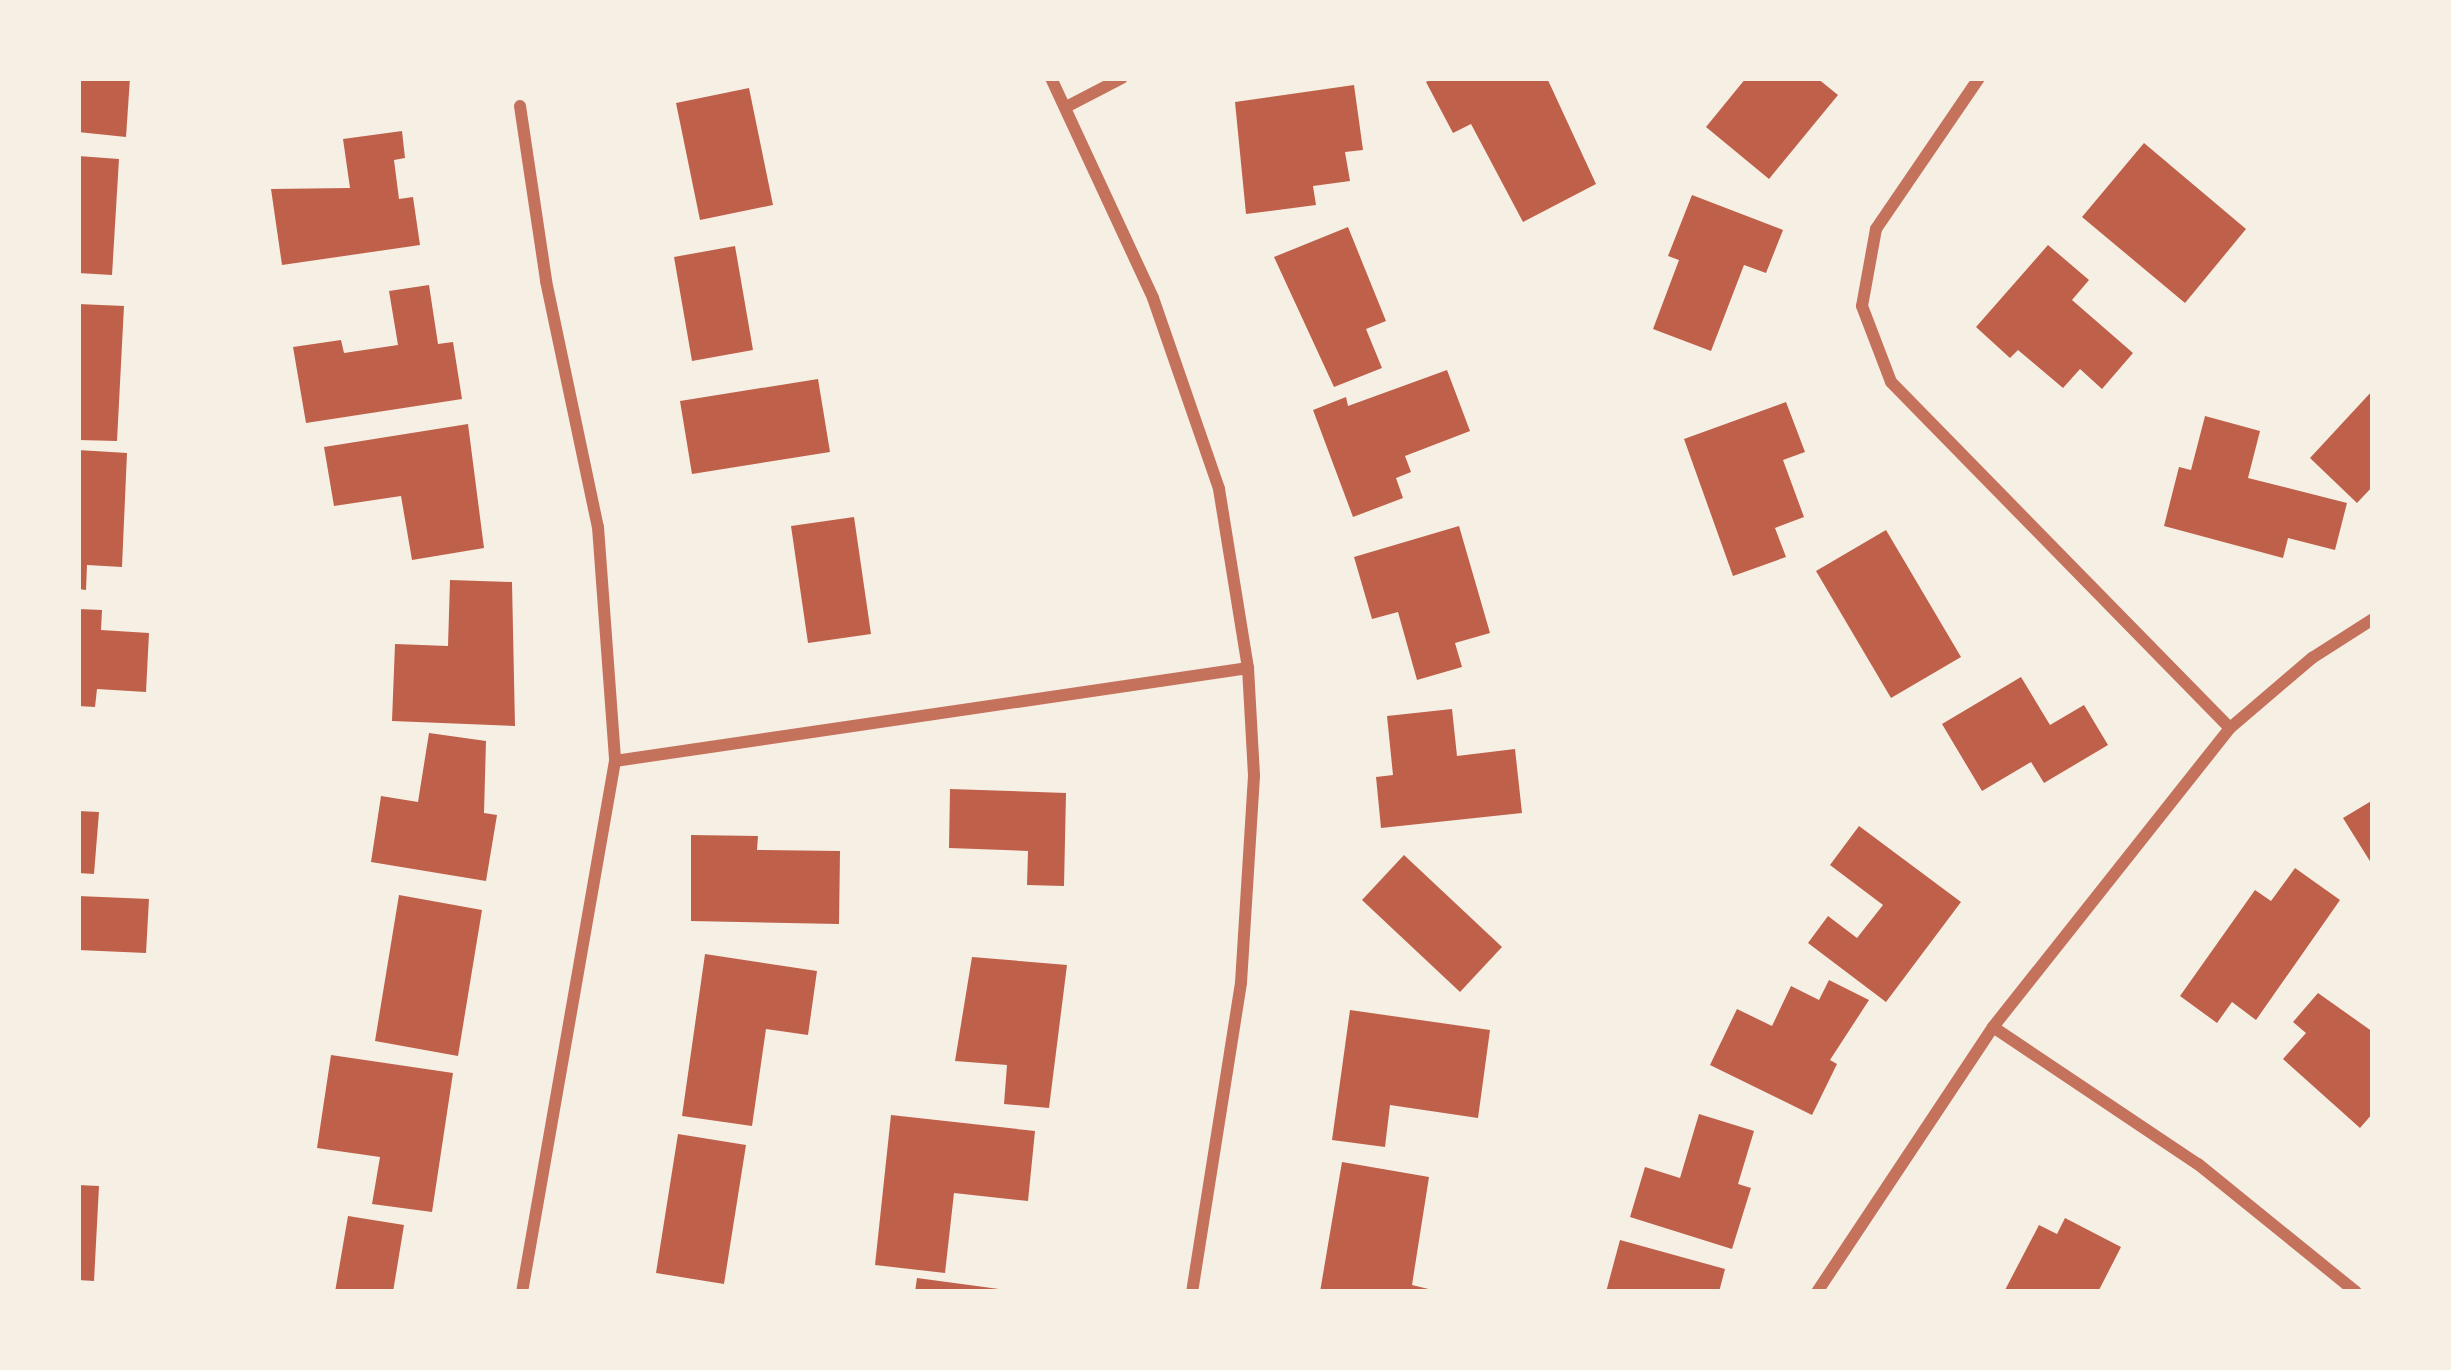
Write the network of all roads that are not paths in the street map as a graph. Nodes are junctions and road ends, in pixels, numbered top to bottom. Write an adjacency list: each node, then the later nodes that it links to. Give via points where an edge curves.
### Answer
1 (1052, 78): 5 (street)
2 (1122, 78): 5 (street)
3 (1979, 78): 8 (street, via 1876,229 1862,306 1891,382)
4 (520, 106): 9 (street, via 546,281 598,527)
5 (1066, 107): 7 (street, via 1153,298 1219,489)
6 (2373, 619): 8 (street)
7 (1247, 668): 9 (street); 12 (street, via 1254,776 1240,983)
8 (2230, 728): 10 (street)
9 (615, 761): 11 (street)
10 (1994, 1027): 13 (street); 14 (street, via 2198,1164)
11 (522, 1292)
12 (1192, 1292)
13 (1817, 1292)
14 (2356, 1292)

